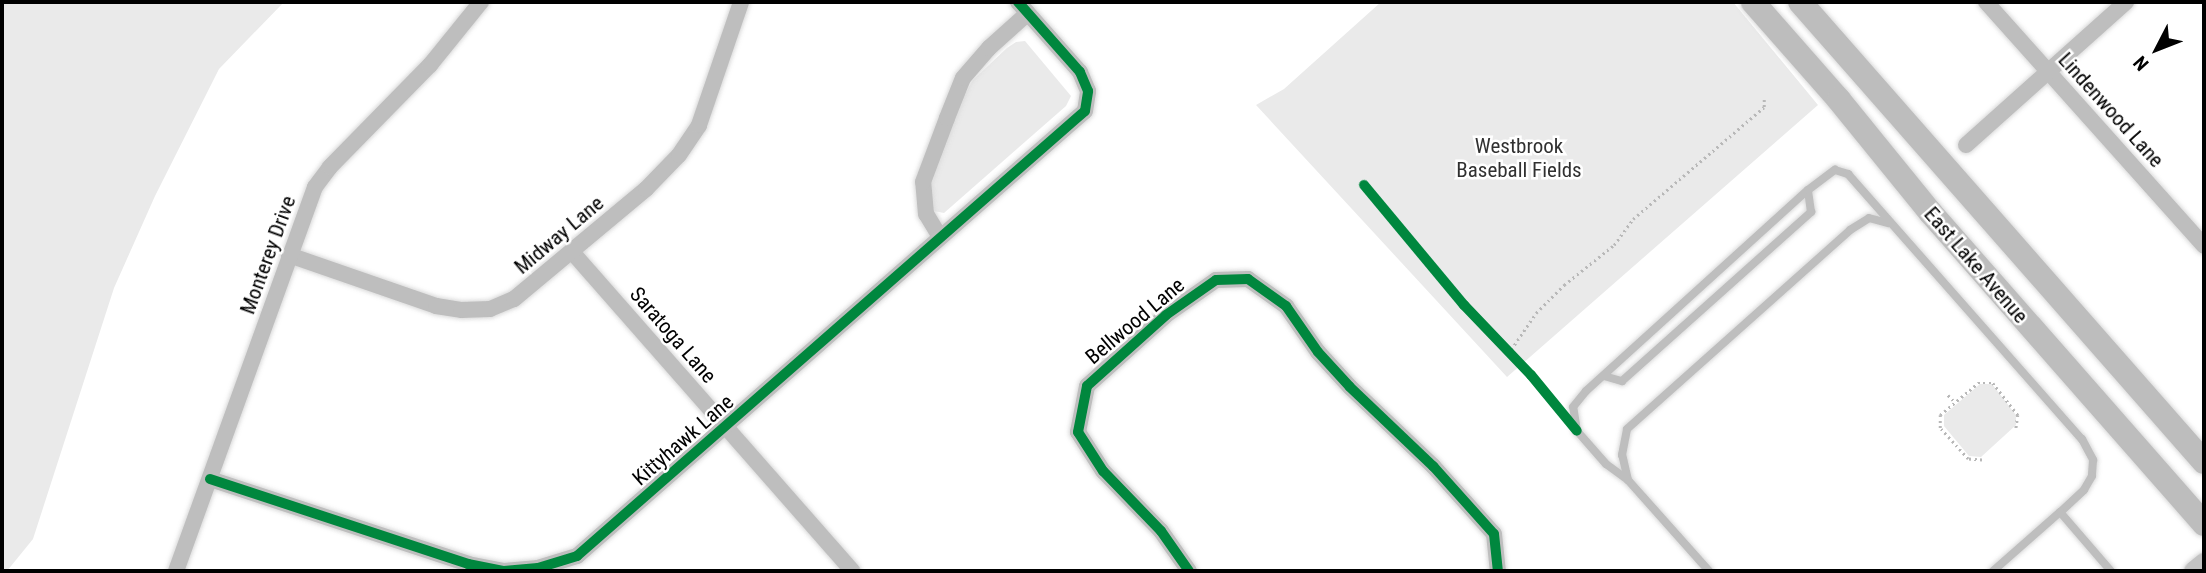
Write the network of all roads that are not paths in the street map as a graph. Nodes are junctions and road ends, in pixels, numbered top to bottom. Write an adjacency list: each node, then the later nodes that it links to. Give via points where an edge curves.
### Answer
1 (481, 2): 15 (street, Monterey Drive, via 430,65 330,167 307,204)
2 (741, 2): 14 (street, Midway Lane, via 699,125 679,155)
3 (1753, 2): 22 (main road, East Lake Avenue)
4 (1800, 2): 18 (main road, East Lake Avenue)
5 (1986, 2): 8 (street, Lindenwood Lane)
6 (2126, 2): 8 (street)
7 (1023, 7): 12 (street, via 962,78 923,182 926,214); 12 (street, Kittyhawk Lane, via 1080,72 1088,91 1085,111)
8 (2048, 71): 9 (street); 13 (street, Lindenwood Lane)
9 (1966, 145)
10 (1808, 190): 11 (lane, via 1835,170 1848,174); 16 (lane); 16 (lane, via 1811,212 1622,381)
11 (1889, 224): 20 (lane, via 1869,218 1850,230 1626,429 1622,455); 21 (lane, via 2082,439 2093,460 2092,476)
12 (940, 237): 17 (street, Kittyhawk Lane)
13 (2204, 246)
14 (573, 253): 15 (street, Midway Lane, via 514,299 490,309 461,310 436,306); 17 (street, Saratoga Lane)
15 (289, 255): 19 (street, Monterey Drive)
16 (1604, 376): 20 (lane, via 1573,407 1577,431 1606,464)
17 (727, 427): 19 (street, Kittyhawk Lane, via 577,556 538,568 504,571 467,564); 25 (street, Saratoga Lane)
18 (2204, 462)
19 (211, 479): 24 (street, Monterey Drive)
20 (1628, 480): 28 (lane)
21 (2060, 512): 29 (lane); 30 (lane)
22 (2204, 524)
23 (2204, 563): 31 (main road)
24 (176, 571)
25 (852, 571)
26 (1189, 571): 27 (street, Bellwood Lane, via 1161,531 1103,471 1078,432 1087,386 1166,315 1216,280 1248,279 1286,306 1318,352 1494,534)
27 (1498, 571)
28 (1709, 571)
29 (1993, 571)
30 (2111, 571)
31 (2194, 571)

